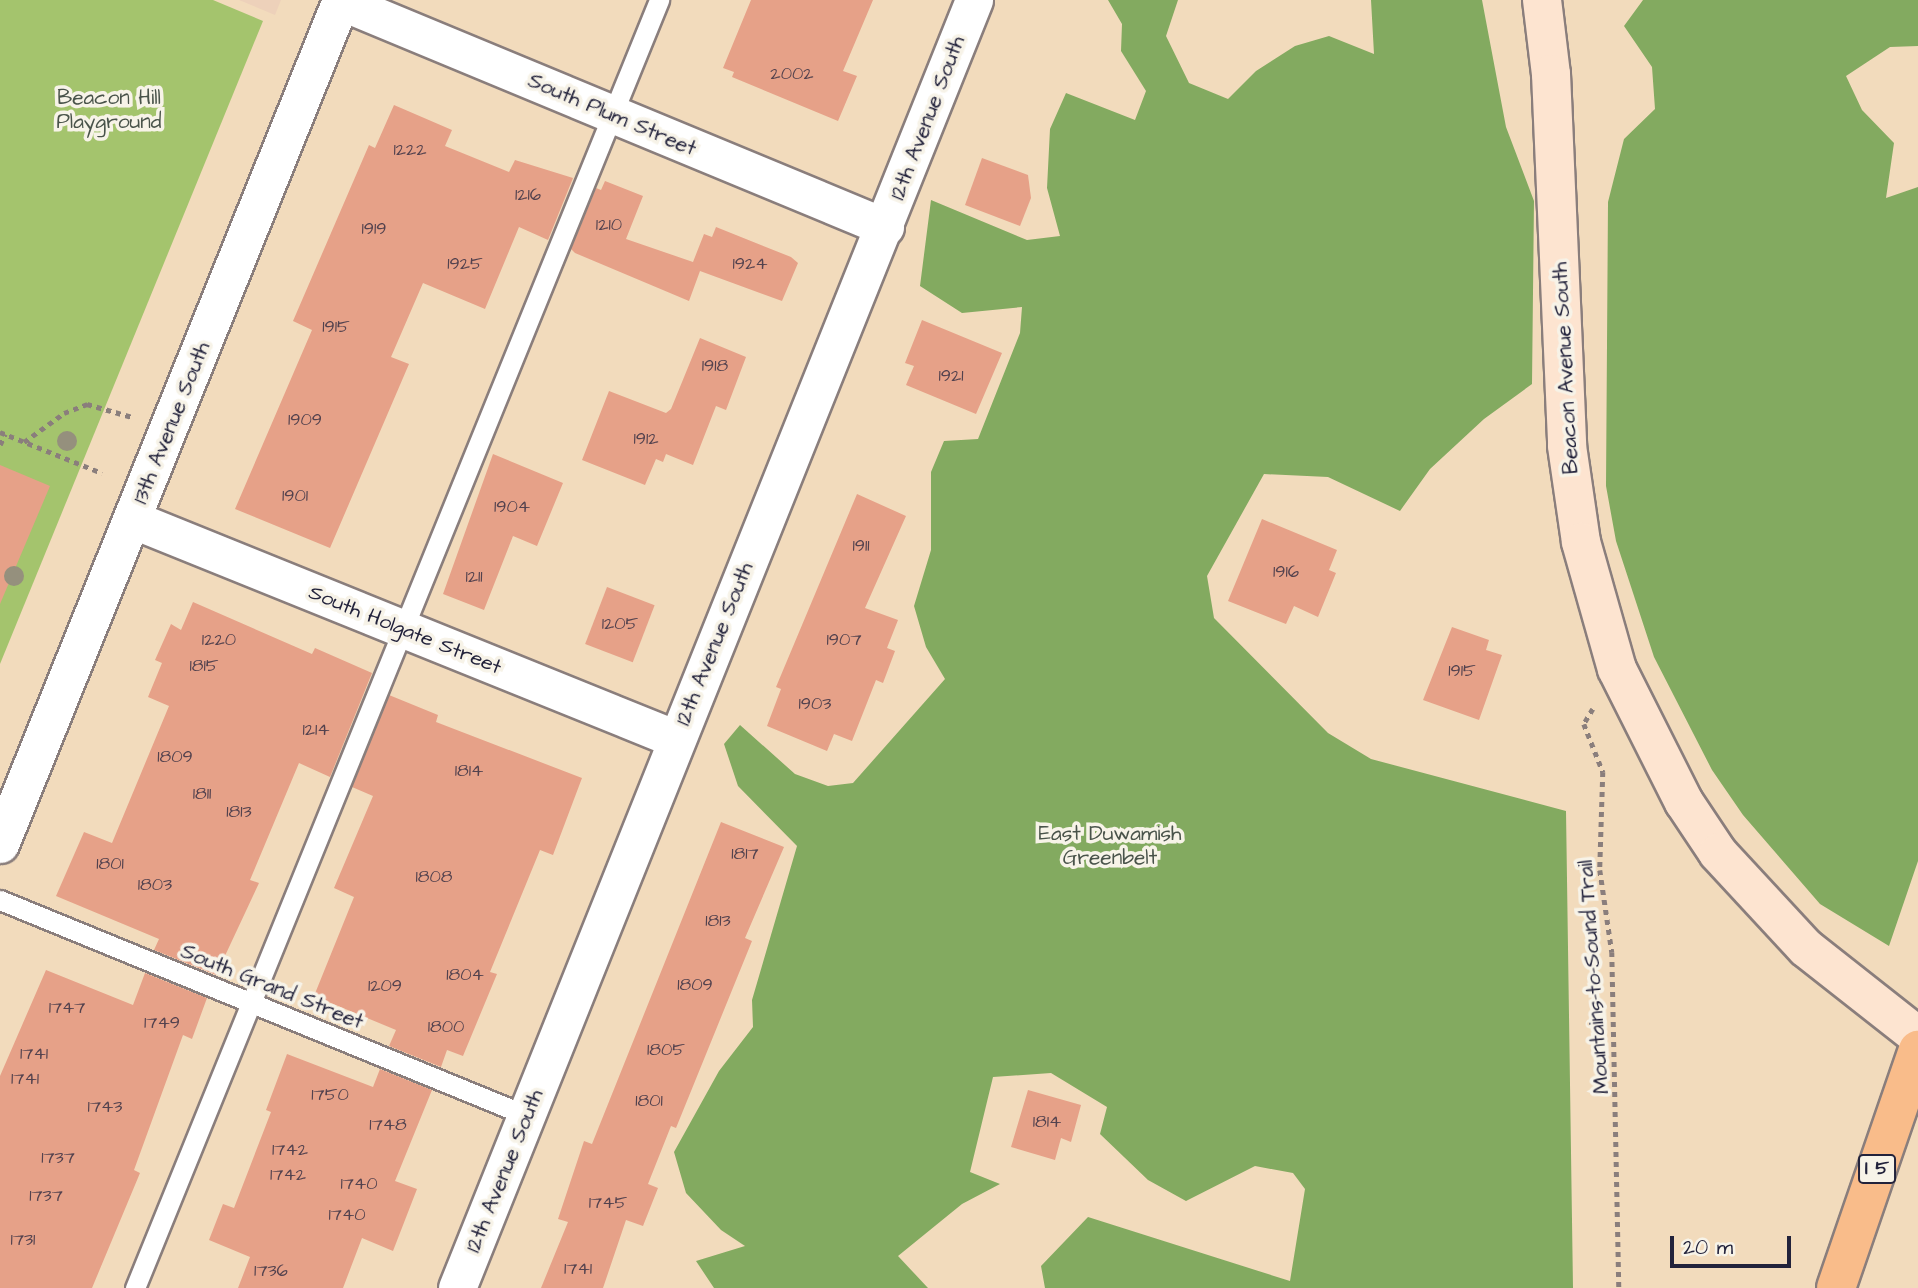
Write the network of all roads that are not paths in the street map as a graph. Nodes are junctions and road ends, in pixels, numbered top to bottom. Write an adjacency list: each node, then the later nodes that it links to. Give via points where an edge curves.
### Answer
1 (341, 0): 5 (street, South Plum Street); 7 (street, 13th Avenue South)
2 (659, 0): 5 (lane)
3 (974, 0): 6 (street, 12th Avenue South)
4 (1542, 0): 13 (main road, Beacon Avenue South, via 1551,74 1570,470 1593,593 1635,708 1684,802 1761,904 1843,981)
5 (612, 116): 6 (street, South Plum Street); 8 (lane)
6 (885, 227): 9 (street, 12th Avenue South)
7 (134, 520): 8 (street, South Holgate Street); 10 (street, 13th Avenue South)
8 (403, 629): 9 (street, South Holgate Street); 12 (lane)
9 (676, 739): 15 (street, 12th Avenue South)
10 (0, 844)
11 (0, 900): 12 (lane, South Grand Street)
12 (251, 1003): 15 (lane, South Grand Street); 16 (lane)
13 (1918, 1035)
14 (1918, 1049): 18 (highway, I 5)
15 (528, 1116): 17 (street, 12th Avenue South)
16 (135, 1288)
17 (457, 1288)
18 (1836, 1288)

